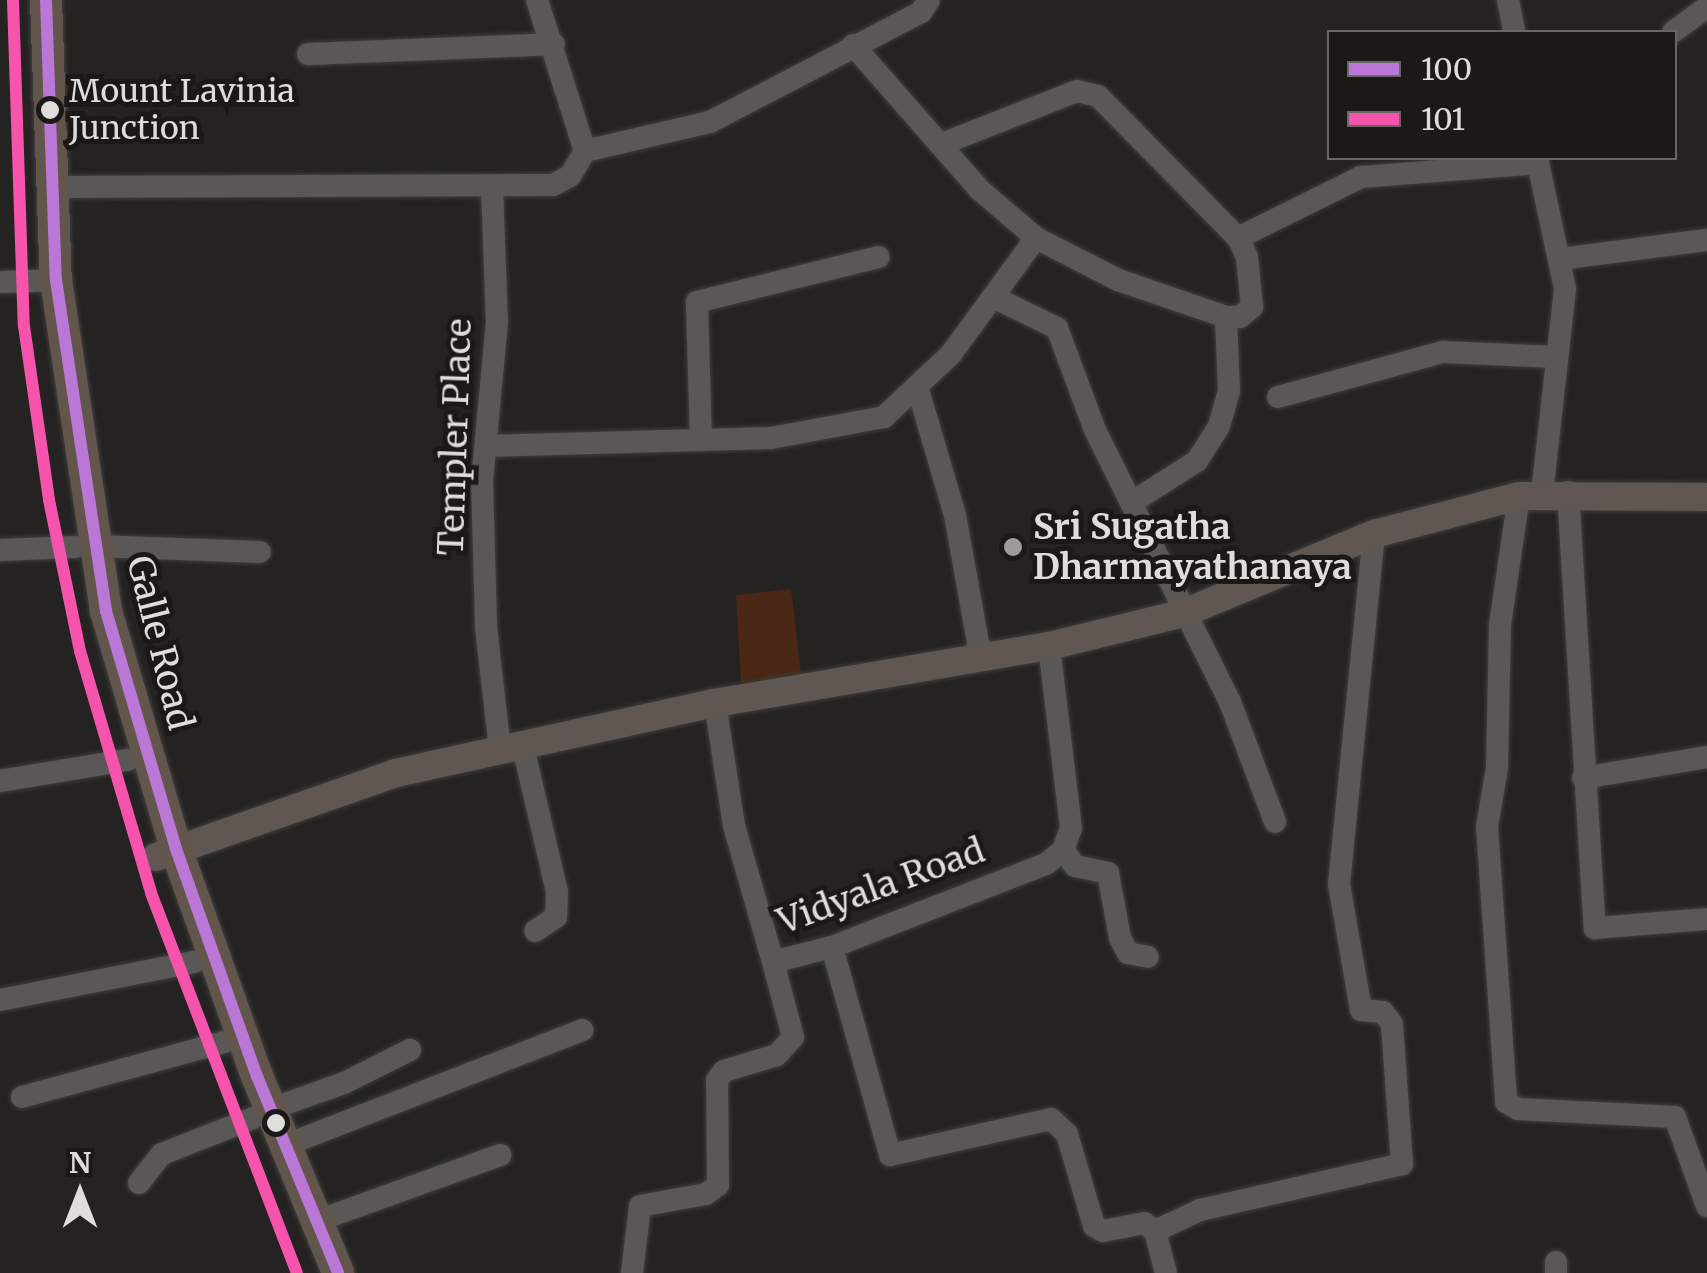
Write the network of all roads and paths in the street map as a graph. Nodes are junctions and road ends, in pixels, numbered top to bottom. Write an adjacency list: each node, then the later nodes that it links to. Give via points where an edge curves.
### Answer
1 (30, 0): 22 (highway, Galle Road)
2 (46, 0): 15 (highway, Galle Road)
3 (537, 0): 9 (street)
4 (929, 0): 10 (street, via 922,12)
5 (1508, 0): 7 (street)
6 (1707, 7): 8 (street)
7 (1514, 30)
8 (1676, 30)
9 (554, 44): 11 (street); 13 (street)
10 (853, 46): 12 (street); 13 (street, via 710,122)
11 (308, 54)
12 (944, 143): 17 (street, via 980,190); 18 (street, via 1088,92 1189,182)
13 (585, 151): 16 (street, via 570,176 553,185)
14 (1538, 160): 18 (street, via 1361,178 1316,194); 21 (street)
15 (50, 186): 16 (street); 22 (highway, Galle Road)
16 (492, 188): 30 (street, Templer Place, via 497,322)
17 (1036, 238): 24 (street); 25 (street, via 1118,280)
18 (1238, 238): 25 (street, via 1248,257 1252,306 1240,317)
19 (1707, 240): 21 (street)
20 (879, 257): 29 (street, via 697,302)
21 (1560, 259): 26 (street, via 1565,288)
22 (47, 280): 23 (street); 35 (highway, Galle Road)
23 (0, 282)
24 (997, 299): 27 (street); 33 (street, via 1057,328)
25 (1226, 316): 33 (street, via 1230,390 1219,426 1197,461)
26 (1556, 357): 28 (street, via 1443,352); 31 (street)
27 (917, 386): 29 (street, via 884,417 771,438); 40 (street, via 955,515)
28 (1278, 398)
29 (701, 440): 30 (street)
30 (486, 446): 42 (street, Templer Place, via 486,627)
31 (1543, 494): 32 (main road); 34 (main road); 45 (street); 65 (street, via 1500,624 1497,768 1487,827 1506,1102 1518,1109 1675,1116)
32 (1707, 497)
33 (1132, 503): 38 (street)
34 (1374, 534): 38 (main road); 67 (street, via 1339,884 1361,1010 1384,1012 1392,1024 1402,1164 1200,1210)
35 (86, 547): 36 (street); 37 (street); 44 (highway, Galle Road); 49 (highway, Galle Road)
36 (0, 550)
37 (260, 552)
38 (1184, 612): 39 (main road); 47 (street, via 1230,702)
39 (1049, 646): 40 (main road); 48 (street, via 1071,828)
40 (980, 654): 41 (main road)
41 (714, 704): 42 (main road); 55 (street, Vidyala Road, via 734,826)
42 (512, 748): 49 (main road, via 396,773); 51 (street, Templer Place, via 557,892 556,917)
43 (1707, 757): 45 (street)
44 (127, 760): 46 (street); 49 (highway, Galle Road)
45 (1583, 778): 50 (street, via 1595,928)
46 (0, 781)
47 (1274, 822)
48 (1063, 850): 52 (street, Vidyala Road, via 1046,864); 53 (street, via 1074,866 1108,873 1128,954)
49 (166, 853): 54 (highway, Galle Road); 61 (highway, Galle Road)
50 (1707, 920)
51 (535, 931)
52 (832, 947): 55 (street, Vidyala Road); 67 (street, via 890,1156 1051,1120 1067,1134 1094,1226 1104,1231 1144,1223)
53 (1148, 957)
54 (194, 962): 56 (street); 58 (highway, Galle Road)
55 (773, 962): 70 (street, via 793,1037 776,1054 724,1071 717,1080 718,1185 706,1194 640,1206)
56 (0, 1000)
57 (582, 1030): 62 (street)
58 (224, 1042): 60 (street); 61 (highway, Galle Road)
59 (410, 1050): 61 (street)
60 (22, 1098)
61 (262, 1114): 62 (highway, Galle Road); 64 (street, via 162,1154); 68 (highway, Galle Road)
62 (286, 1145): 66 (highway, Galle Road)
63 (500, 1154): 66 (street)
64 (140, 1184)
65 (1707, 1206)
66 (317, 1220): 69 (highway, Galle Road)
67 (1155, 1231): 71 (street)
68 (316, 1273)
69 (338, 1273)
70 (632, 1273)
71 (1166, 1273)

